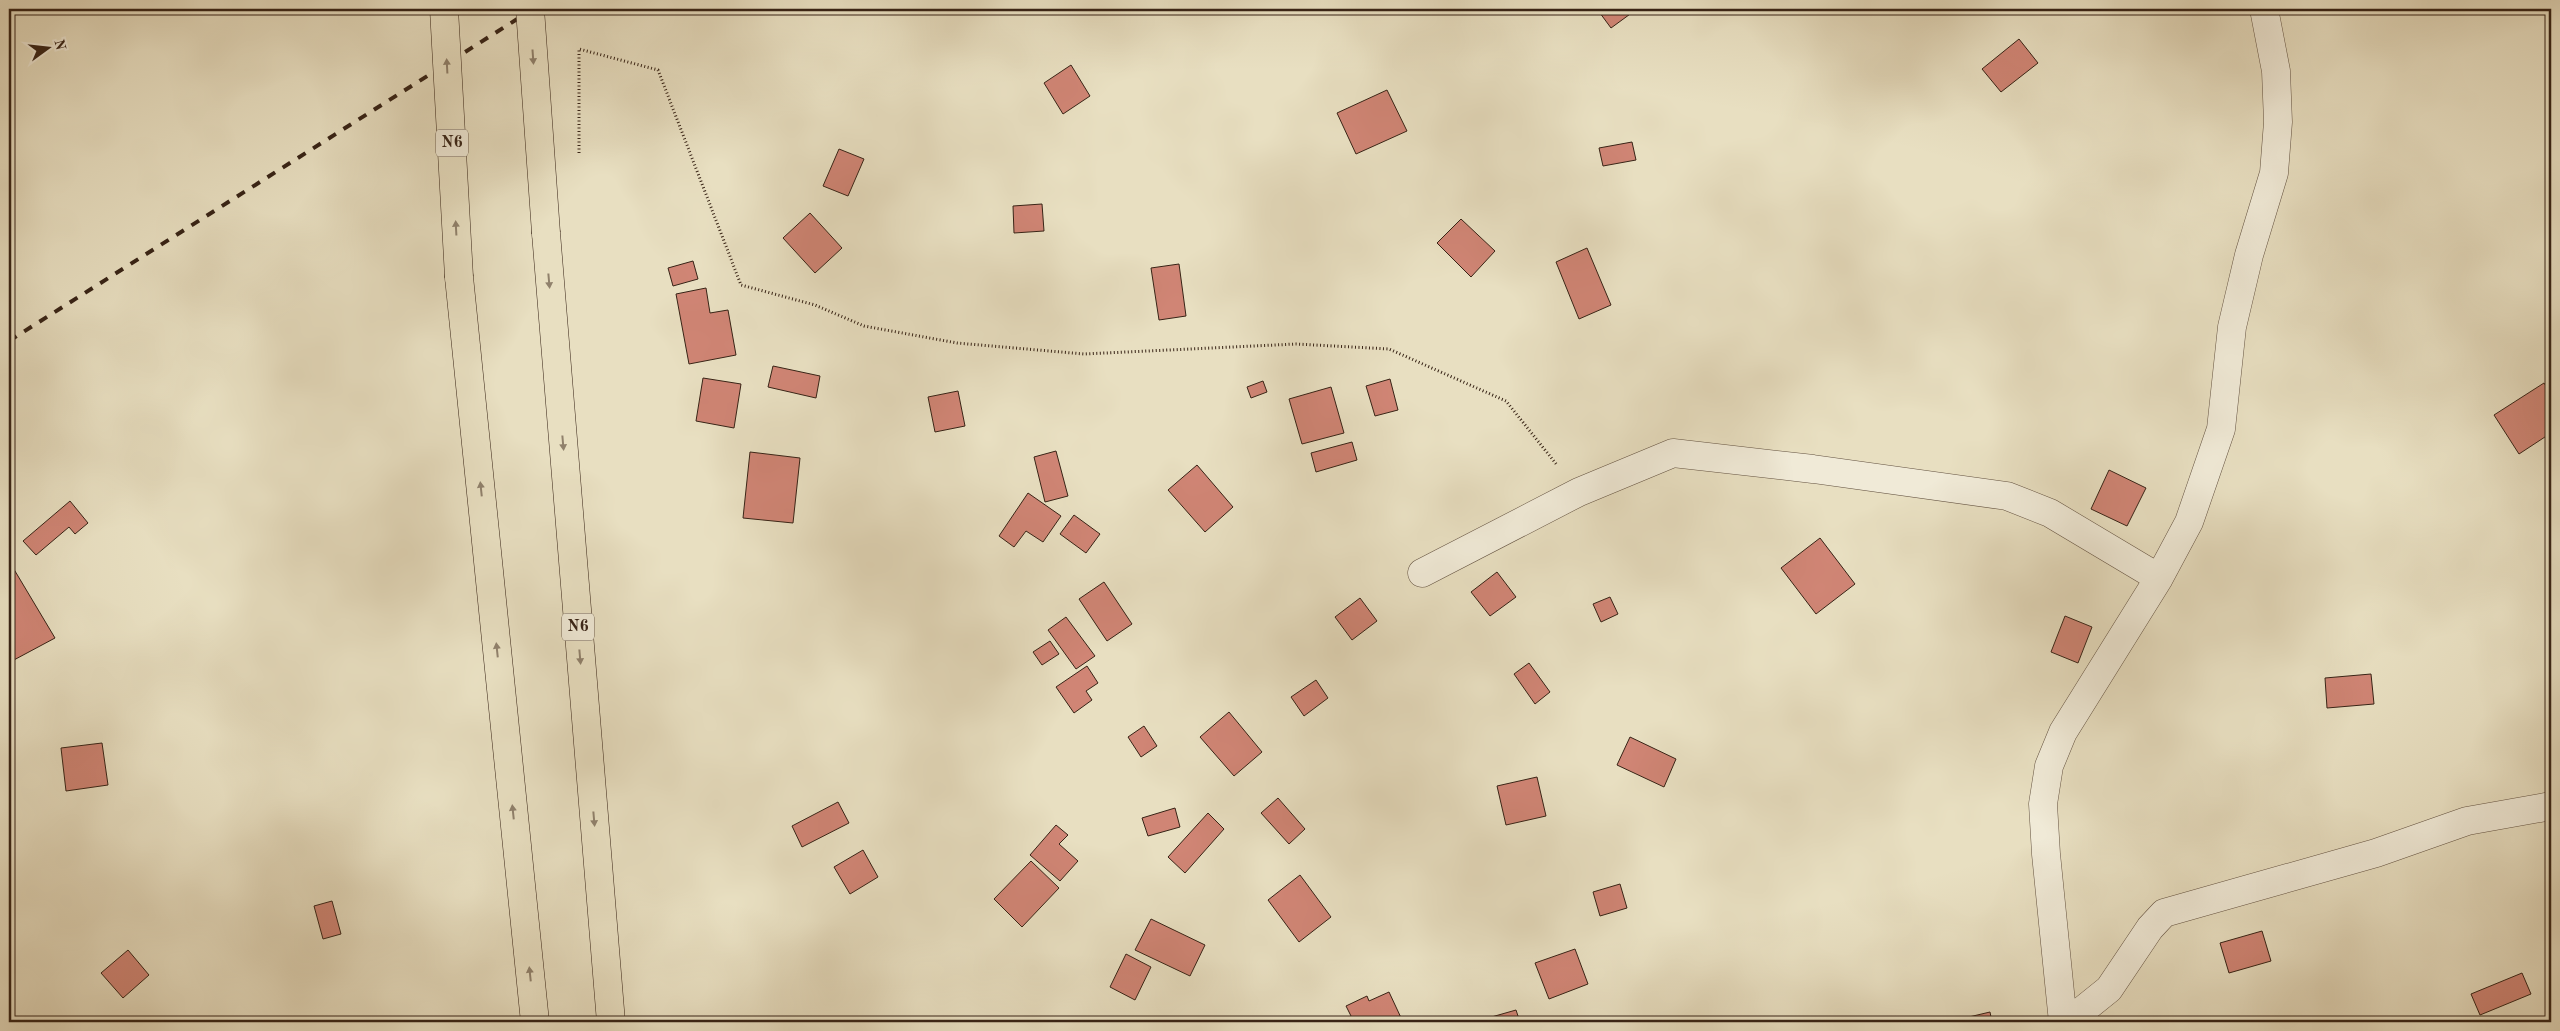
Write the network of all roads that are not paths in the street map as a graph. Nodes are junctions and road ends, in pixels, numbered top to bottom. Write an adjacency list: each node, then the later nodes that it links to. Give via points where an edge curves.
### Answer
1 (444, 9): 7 (highway, N6, one-way to 1, bridge, via 459,277)
2 (530, 9): 8 (highway, N6, one-way to 8, bridge)
3 (2264, 9): 5 (street, via 2276,71 2278,122 2274,173 2249,255 2232,327 2221,429 2189,522)
4 (1422, 573): 5 (street, via 1579,492 1673,453 2007,496 2050,513)
5 (2158, 578): 9 (street, via 2062,732 2049,766 2043,804)
6 (2551, 806): 10 (street, via 2467,821 2376,853 2164,914 2150,928 2109,989)
7 (535, 1022)
8 (611, 1022)
9 (2063, 1022)
10 (2068, 1022)

